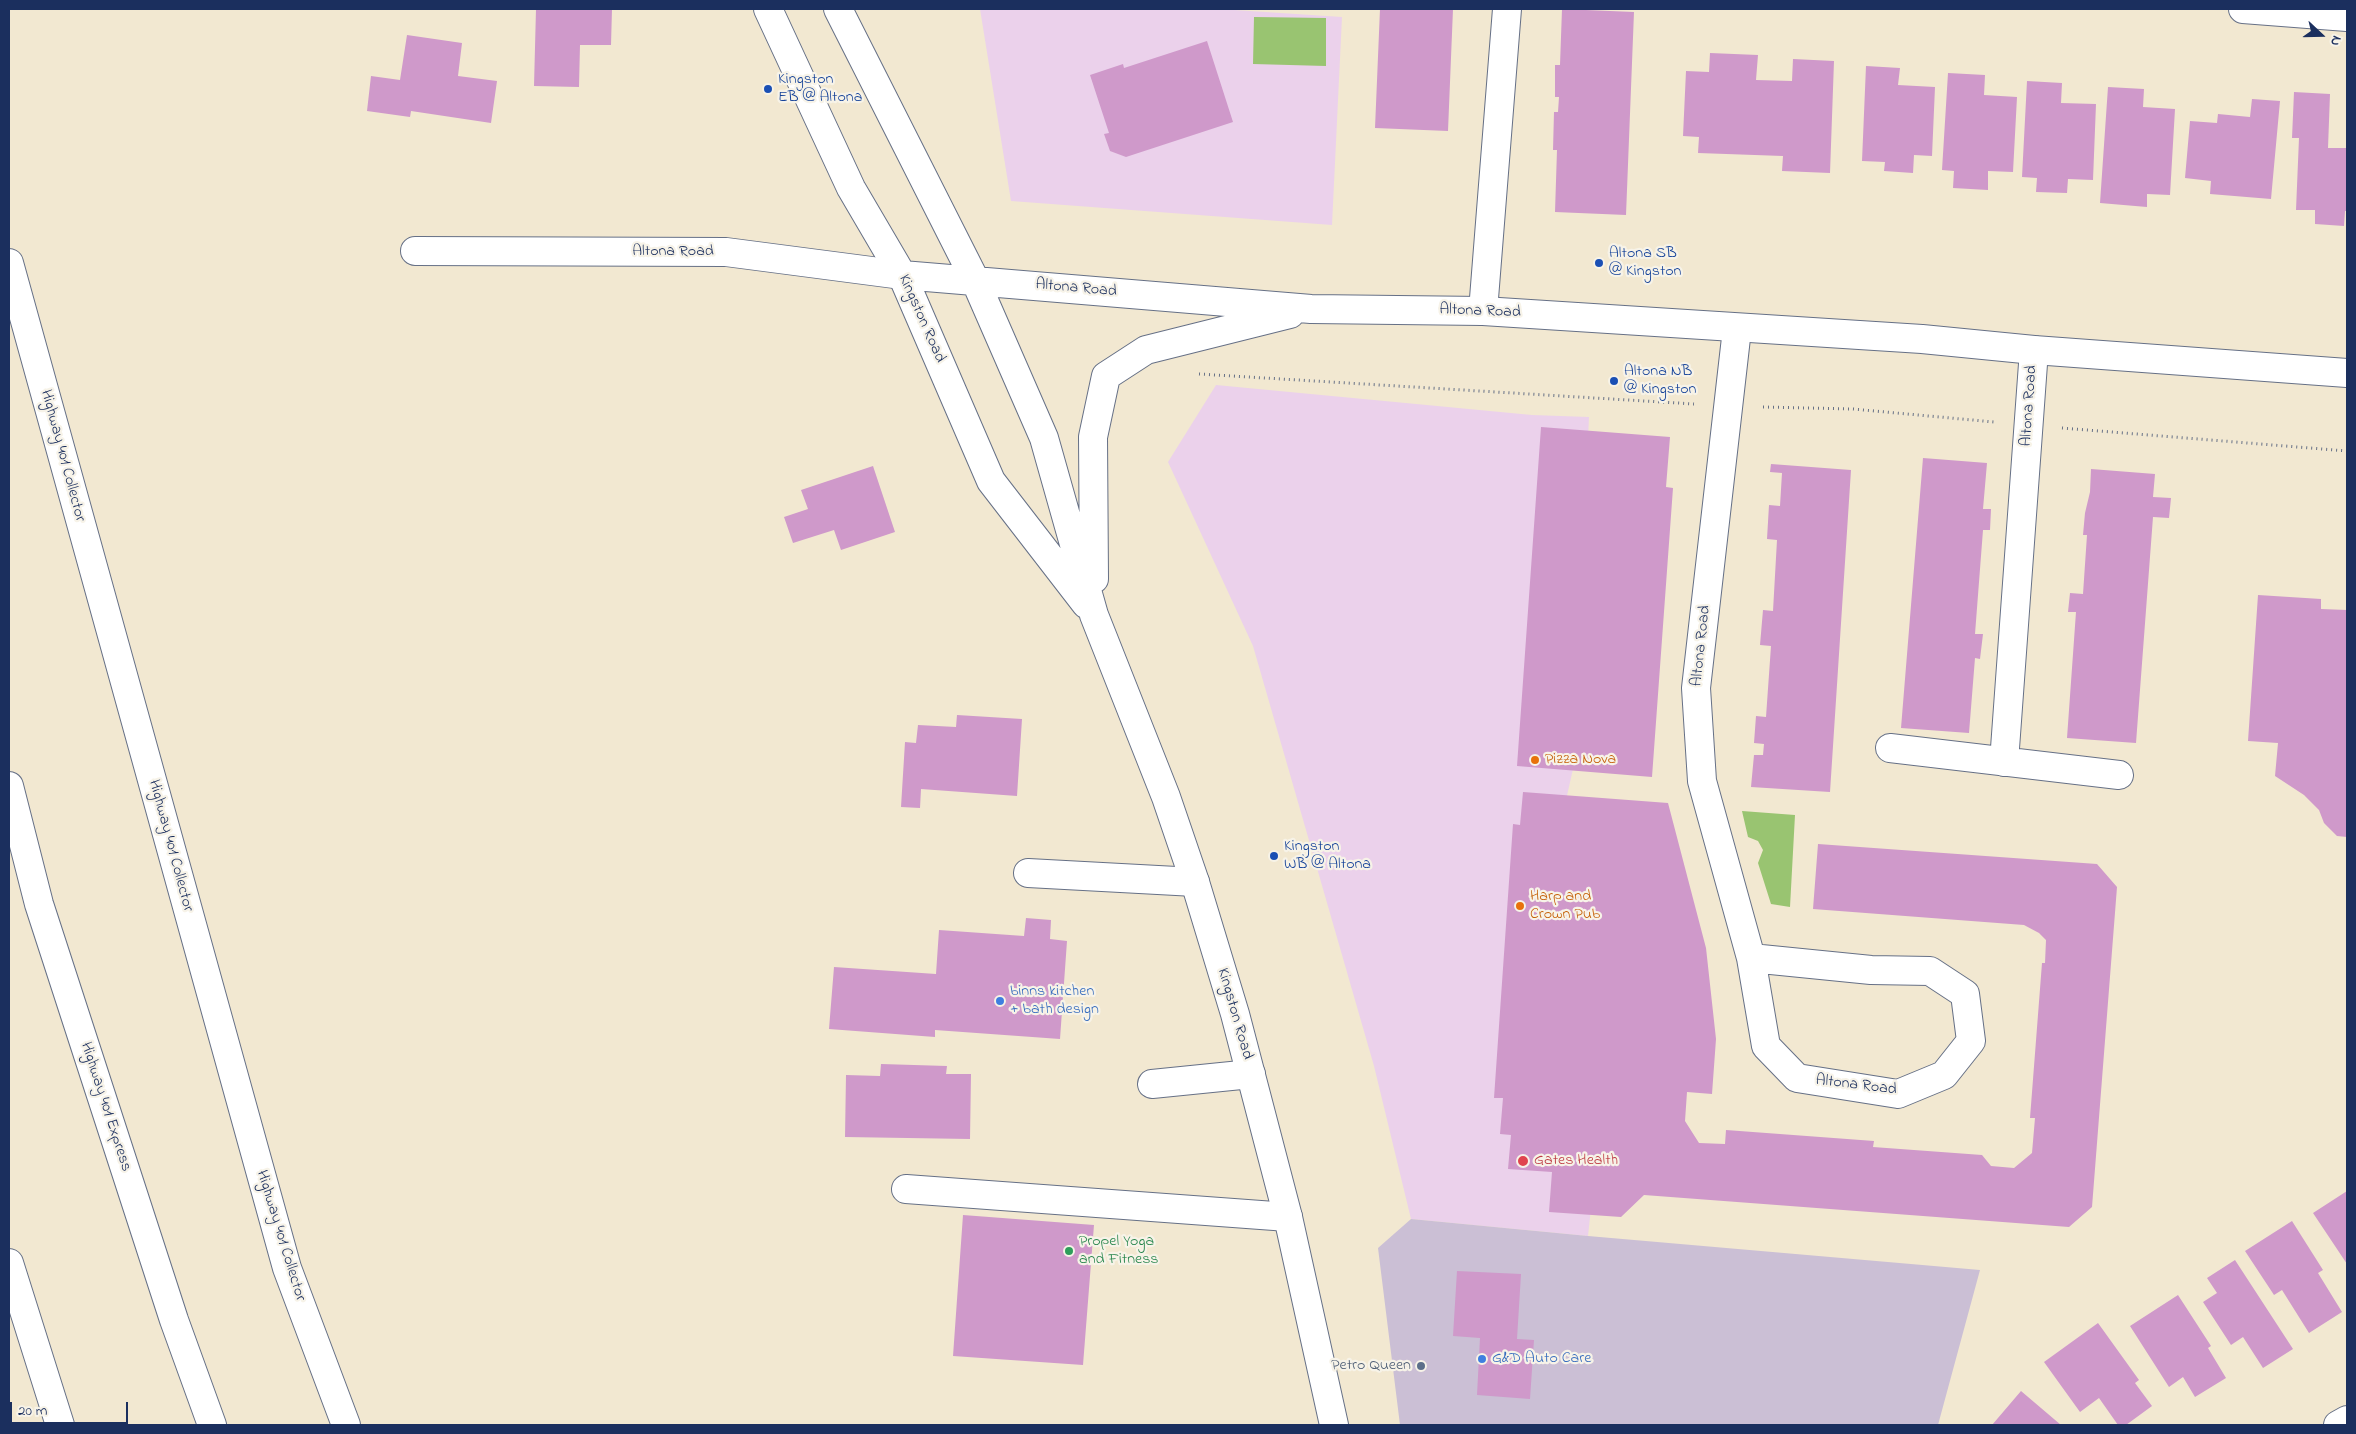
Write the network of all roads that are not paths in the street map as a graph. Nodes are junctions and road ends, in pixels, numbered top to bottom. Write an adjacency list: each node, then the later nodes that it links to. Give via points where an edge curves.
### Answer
1 (768, 9): 8 (main road, Kingston Road, via 851,188)
2 (838, 9): 9 (main road, Kingston Road)
3 (1507, 9): 11 (main road)
4 (2243, 9): 5 (main road)
5 (2347, 17)
6 (416, 251): 8 (main road, Altona Road, via 726,252)
7 (9, 263): 31 (main road, Highway 401 Collector, via 287,1268)
8 (902, 275): 9 (main road, Altona Road); 15 (main road, Kingston Road, via 991,482)
9 (975, 280): 10 (main road, Altona Road); 15 (main road, Kingston Road, via 1044,438)
10 (1311, 309): 11 (main road, Altona Road); 15 (main road, via 1146,350 1106,376 1093,437)
11 (1483, 311): 12 (main road, Altona Road)
12 (1737, 329): 13 (main road, Altona Road, via 1922,339); 22 (main road, Altona Road, via 1696,688 1702,781)
13 (2034, 350): 14 (main road, Altona Road); 17 (main road, Altona Road)
14 (2347, 372)
15 (1094, 615): 21 (main road, Kingston Road, via 1166,797)
16 (1890, 748): 17 (main road)
17 (2004, 762): 18 (main road)
18 (2119, 776)
19 (9, 786): 30 (main road, Highway 401 Express, via 38,904 174,1320)
20 (1028, 873): 21 (main road)
21 (1195, 882): 23 (main road, Kingston Road)
22 (1751, 958): 22 (main road, Altona Road, via 1766,1046 1797,1078 1898,1094 1944,1075 1971,1041 1965,994 1930,971 1871,970)
23 (1251, 1074): 24 (main road); 26 (main road, Kingston Road)
24 (1152, 1084)
25 (906, 1189): 26 (main road)
26 (1288, 1216): 32 (main road, Kingston Road)
27 (9, 1263): 29 (main road)
28 (2347, 1420): 33 (main road)
29 (60, 1425)
30 (212, 1425)
31 (346, 1425)
32 (1334, 1425)
33 (2338, 1425)

